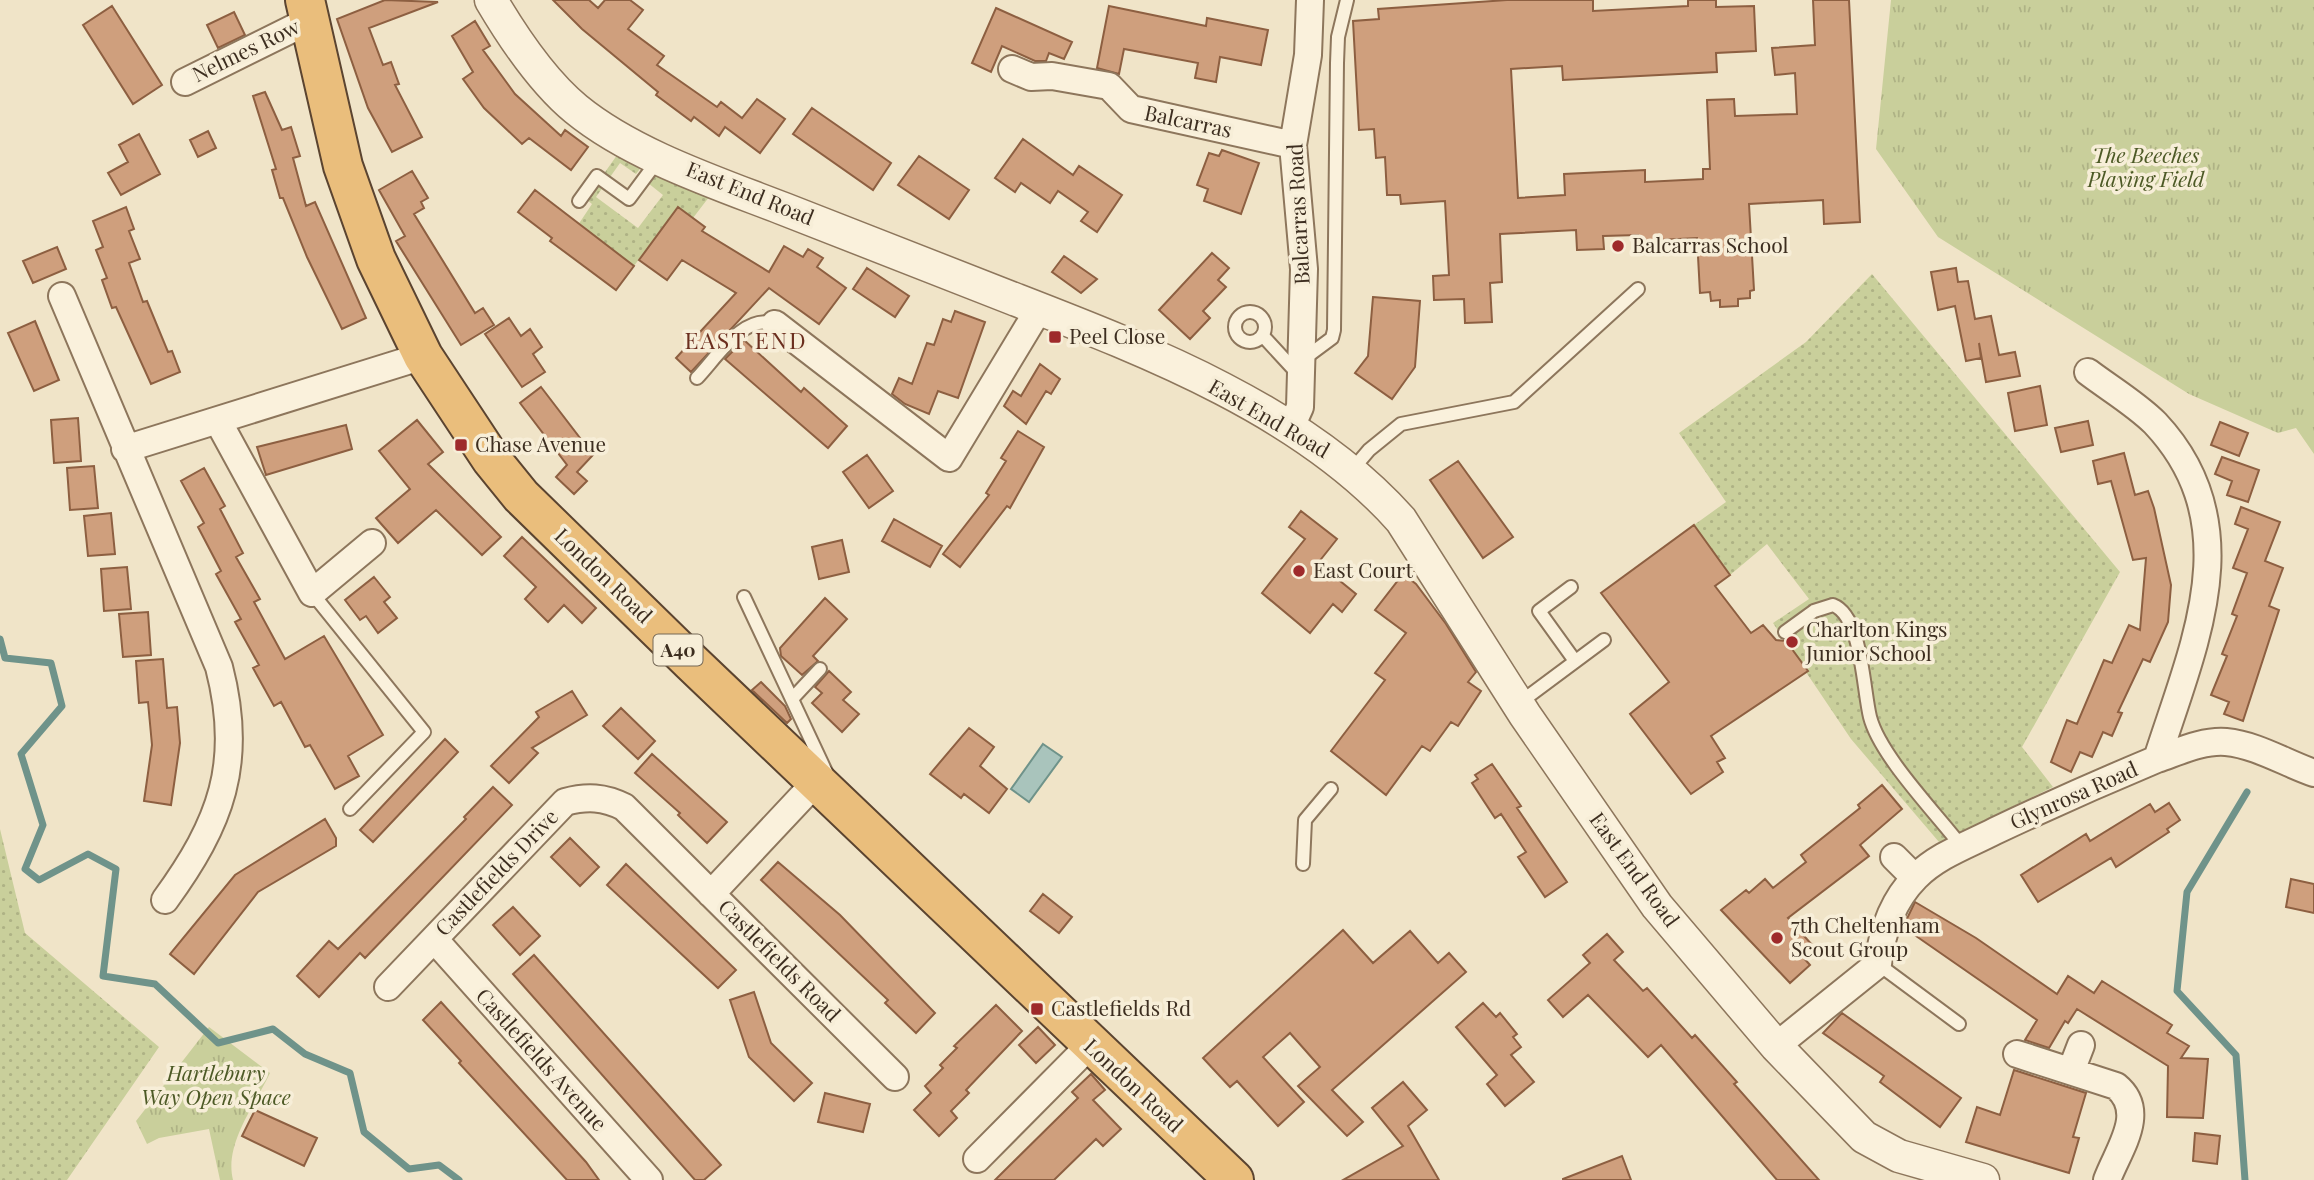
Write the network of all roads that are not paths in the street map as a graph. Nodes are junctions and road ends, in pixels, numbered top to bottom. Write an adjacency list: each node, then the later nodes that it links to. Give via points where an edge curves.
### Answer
1 (491, 0): 9 (street, East End Road, via 561,95 594,122)
2 (1310, 0): 5 (street, Balcarras Road)
3 (1347, 0): 5 (lane)
4 (307, 10): 7 (street, Nelmes Row); 16 (highway, London Road / A40, via 349,186 376,260)
5 (1324, 34): 8 (street, Balcarras Road); 17 (lane, via 1334,330 1332,338)
6 (1012, 69): 8 (street, Balcarras, via 1031,77 1109,86 1131,109)
7 (185, 82)
8 (1293, 145): 17 (street, Balcarras Road, via 1304,269)
9 (660, 157): 10 (lane, via 629,199 597,176); 13 (street, East End Road)
10 (579, 201)
11 (1638, 289): 23 (lane, via 1514,402 1401,424)
12 (62, 296): 22 (street)
13 (1039, 309): 14 (street, via 949,458); 21 (street, East End Road, via 1154,356)
14 (775, 324): 19 (lane, via 758,321 747,326)
15 (1263, 336): 17 (lane)
16 (423, 356): 20 (street); 36 (highway, London Road / A40, via 468,428 521,496)
17 (1301, 369): 21 (street, Balcarras Road, via 1300,407)
18 (2088, 372): 34 (street, Glynrosa Road, via 2166,436 2188,471 2204,515 2207,592)
19 (697, 377)
20 (218, 421): 22 (street); 26 (street)
21 (1290, 427): 23 (street, East End Road)
22 (125, 449): 45 (street, via 219,667 229,718 227,770 215,818 194,860)
23 (1352, 470): 33 (street, East End Road, via 1401,520)
24 (372, 542): 26 (street)
25 (1571, 587): 30 (lane, via 1539,611)
26 (312, 593): 38 (lane, via 424,732)
27 (744, 597): 32 (lane)
28 (1785, 632): 40 (lane, via 1823,606 1833,605 1844,612 1852,626 1878,740)
29 (1604, 640): 30 (lane)
30 (1575, 661): 33 (lane)
31 (820, 669): 32 (lane)
32 (792, 699): 39 (lane)
33 (1518, 704): 52 (street, East End Road, via 1657,906)
34 (2157, 759): 35 (street, via 2224,742); 40 (street, Glynrosa Road)
35 (2314, 773)
36 (816, 782): 39 (highway, London Road / A40); 44 (street, Castlefields Road)
37 (1331, 789): 42 (lane, via 1305,820)
38 (350, 809)
39 (843, 809): 50 (highway, London Road / A40)
40 (1963, 847): 43 (street, Glynrosa Road, via 1941,857)
41 (1894, 857): 43 (street)
42 (1303, 863)
43 (1915, 878): 47 (street, Glynrosa Road, via 1893,909)
44 (711, 894): 46 (street, Castlefields Drive, via 624,807 603,798 578,798 565,802); 55 (street, Castlefields Road)
45 (165, 900)
46 (434, 939): 48 (street, Castlefields Drive); 58 (street, Castlefields Avenue)
47 (1878, 964): 49 (lane); 52 (street)
48 (388, 986)
49 (1959, 1024)
50 (1090, 1045): 56 (street); 59 (highway, London Road / A40)
51 (2081, 1045): 54 (street)
52 (1776, 1046): 57 (street, East End Road)
53 (2017, 1054): 54 (street)
54 (2071, 1072): 61 (street, via 2116,1086 2131,1105 2131,1120)
55 (895, 1077)
56 (976, 1159)
57 (1896, 1168): 60 (street, East End Road)
58 (649, 1180)
59 (1234, 1180)
60 (1983, 1180)
61 (2107, 1180)

